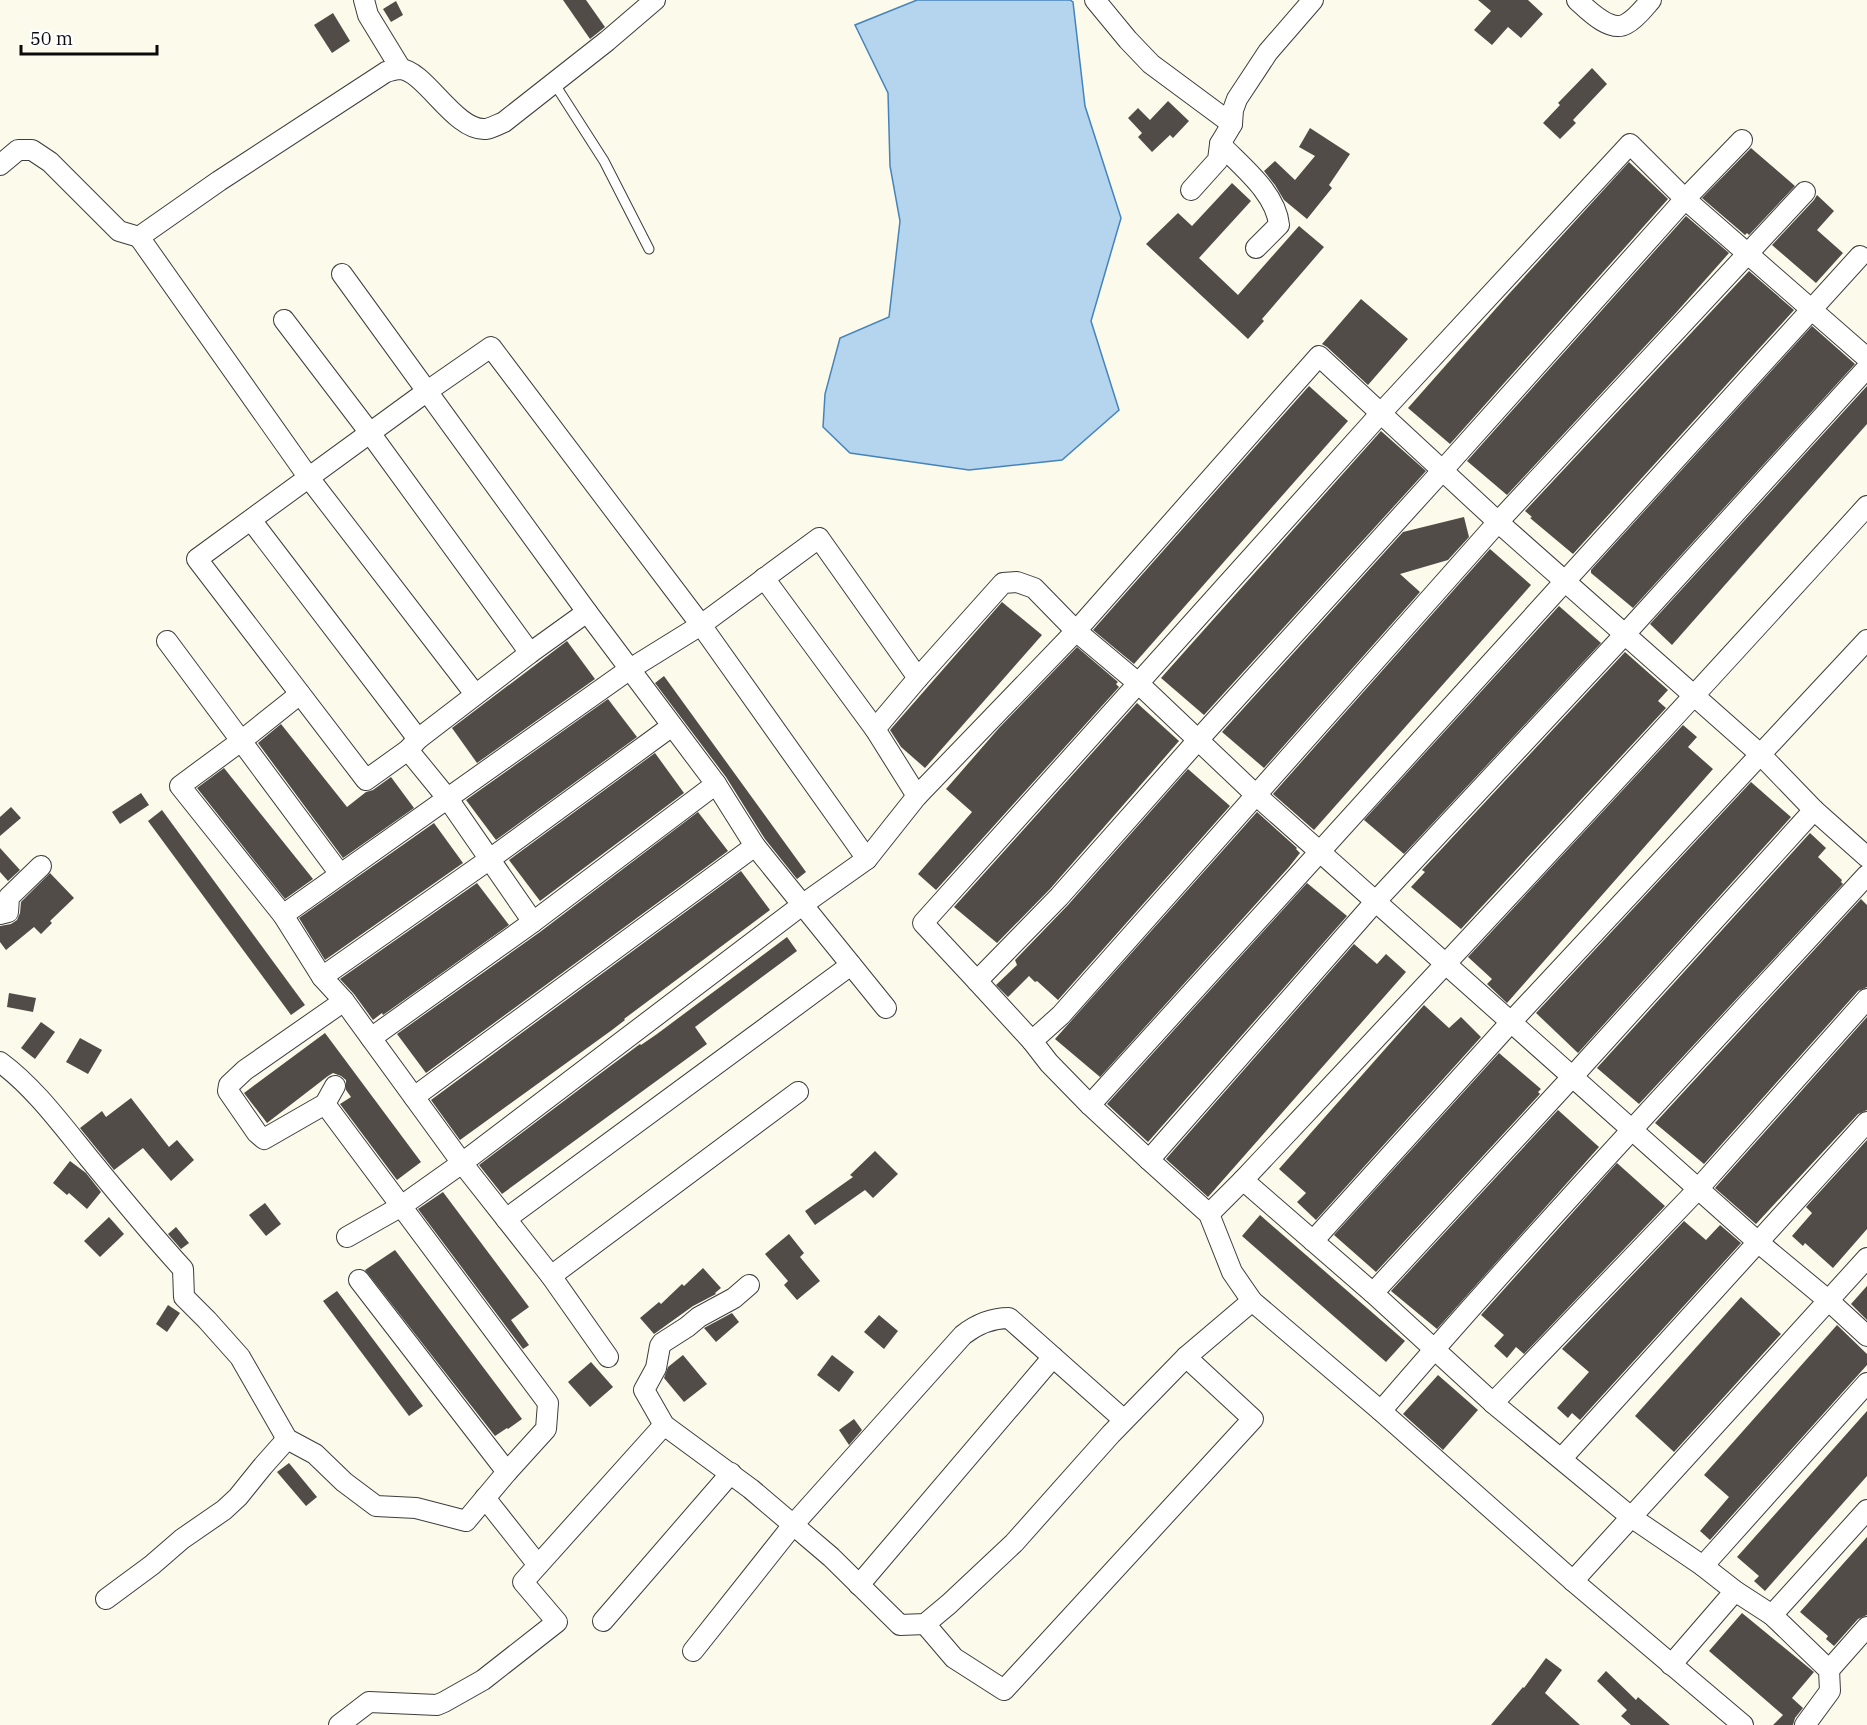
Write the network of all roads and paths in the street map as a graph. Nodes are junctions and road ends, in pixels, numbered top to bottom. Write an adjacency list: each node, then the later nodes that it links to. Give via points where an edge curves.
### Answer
1 (364, 0): 7 (street, via 368,15)
2 (655, 0): 8 (street)
3 (1095, 0): 9 (street, via 1151,64)
4 (1313, 0): 9 (street, via 1268,52 1233,110)
5 (1576, 0): 6 (street, via 1614,26 1625,25)
6 (1651, 0)
7 (401, 69): 8 (street, via 416,77 459,118 473,127 487,129 504,122); 16 (street, via 386,72)
8 (554, 83): 18 (lane, via 604,161)
9 (1232, 124): 11 (street)
10 (1742, 140): 15 (street)
11 (1220, 144): 13 (street, via 1218,160); 17 (street, via 1271,198 1278,215 1279,225)
12 (0, 165): 16 (street, via 18,150 32,150 50,162 118,231)
13 (1191, 190)
14 (1805, 192): 19 (street)
15 (1685, 199): 19 (street); 27 (street, via 1630,144); 29 (street)
16 (139, 237): 30 (street)
17 (1256, 248)
18 (649, 249)
19 (1748, 252): 22 (street); 33 (street)
20 (1860, 256): 22 (street)
21 (342, 274): 26 (street)
22 (1812, 309): 24 (street); 35 (street)
23 (284, 320): 28 (street)
24 (1867, 358)
25 (1867, 368): 39 (street)
26 (426, 392): 28 (street); 36 (street); 37 (street, via 492,347)
27 (1381, 413): 29 (street); 38 (street, via 1319,356); 45 (street)
28 (370, 433): 30 (street); 42 (street)
29 (1443, 471): 33 (street); 51 (street)
30 (309, 478): 32 (street); 47 (street)
31 (1867, 506): 48 (street)
32 (251, 520): 46 (street, via 197,560); 53 (street)
33 (1498, 522): 35 (street); 56 (street)
34 (764, 578): 37 (street); 44 (street, via 819,538); 50 (street)
35 (1564, 581): 39 (street); 61 (street)
36 (587, 612): 42 (street); 43 (street)
37 (701, 624): 43 (street); 63 (street)
38 (1076, 631): 44 (street, via 1034,588 1017,582 1003,583); 45 (street); 57 (street)
39 (1626, 633): 48 (street); 68 (street)
40 (1867, 640): 54 (street)
41 (167, 641): 52 (street)
42 (530, 653): 47 (street)
43 (630, 669): 49 (street); 58 (street)
44 (918, 678): 50 (street)
45 (1138, 683): 51 (street); 76 (street, via 923,923)
46 (300, 694): 52 (street); 53 (street, via 366,780)
47 (475, 694): 53 (street)
48 (1695, 695): 54 (street); 74 (street)
49 (672, 726): 55 (street); 64 (street)
50 (875, 729): 57 (street)
51 (1198, 740): 56 (street); 76 (street, via 1059,897)
52 (241, 741): 66 (street); 71 (street, via 180,786)
53 (413, 744): 58 (street)
54 (1760, 754): 59 (street); 80 (street)
55 (716, 784): 60 (street); 72 (street)
56 (1256, 795): 61 (street); 82 (street, via 1061,1015)
57 (917, 796): 63 (street)
58 (448, 799): 64 (street); 66 (street)
59 (1814, 810): 62 (street); 84 (street)
60 (755, 846): 69 (street); 87 (street)
61 (1320, 852): 68 (street); 89 (street)
62 (1867, 857)
63 (867, 859): 69 (street)
64 (490, 860): 72 (street); 75 (street)
65 (41, 866): 70 (street, via 9,897 9,912)
66 (340, 874): 71 (street)
67 (1867, 874): 91 (street)
68 (1375, 902): 74 (street); 92 (street)
69 (802, 905): 73 (street); 93 (street)
70 (0, 914)
71 (283, 915): 75 (street)
72 (533, 922): 81 (street)
73 (851, 965): 79 (street); 98 (street)
74 (1446, 965): 80 (street); 94 (street)
75 (322, 977): 78 (street)
76 (977, 981): 82 (street)
77 (1867, 999): 95 (street)
78 (344, 1001): 81 (street); 88 (street, via 245,1070 228,1089 264,1139)
79 (886, 1008)
80 (1511, 1023): 84 (street); 100 (street)
81 (371, 1038): 87 (street)
82 (1032, 1041): 89 (street)
83 (0, 1062): 119 (street, via 38,1097 183,1269 184,1297 240,1358)
84 (1573, 1076): 91 (street); 106 (street)
85 (335, 1086): 88 (street)
86 (798, 1092): 103 (street)
87 (414, 1097): 93 (street)
88 (325, 1104): 96 (street)
89 (1090, 1105): 92 (street)
90 (1867, 1122): 101 (street)
91 (1632, 1130): 95 (street); 110 (street)
92 (1149, 1160): 97 (street)
93 (462, 1163): 96 (street); 98 (street)
94 (1243, 1180): 97 (street); 100 (street)
95 (1698, 1189): 101 (street); 115 (street)
96 (400, 1207): 99 (street); 121 (street, via 548,1403 546,1429)
97 (1209, 1214): 107 (street, via 1232,1272)
98 (506, 1219): 103 (street)
99 (347, 1237)
100 (1313, 1241): 106 (street)
101 (1759, 1243): 108 (street); 120 (street)
102 (1867, 1258): 108 (street)
103 (551, 1276): 111 (street)
104 (359, 1280): 121 (street)
105 (749, 1285): 118 (street, via 660,1346 657,1368 644,1390)
106 (1373, 1293): 110 (street)
107 (1252, 1301): 113 (street); 116 (street)
108 (1829, 1301): 109 (street); 125 (street)
109 (1867, 1336)
110 (1434, 1350): 115 (street); 116 (street)
111 (609, 1357)
112 (1053, 1357): 117 (street); 126 (street, via 1009,1318 989,1320 972,1329); 130 (street)
113 (1186, 1357): 117 (street); 135 (street, via 1253,1419 1004,1690 954,1658)
114 (1867, 1383): 128 (street)
115 (1493, 1403): 120 (street)
116 (1381, 1411): 129 (street)
117 (1124, 1420): 135 (street, via 1014,1543)
118 (664, 1425): 122 (street); 127 (street)
119 (287, 1439): 123 (street, via 315,1454 376,1506 416,1508 466,1521); 132 (street, via 231,1504)
120 (1562, 1458): 125 (street)
121 (507, 1472): 123 (street)
122 (731, 1473): 126 (street); 134 (street)
123 (485, 1498): 127 (street)
124 (1867, 1510): 133 (street)
125 (1630, 1517): 128 (street); 129 (street)
126 (793, 1525): 130 (street); 137 (street)
127 (538, 1565): 140 (street, via 523,1582 557,1623 483,1680 444,1702 369,1702)
128 (1703, 1566): 131 (street)
129 (1573, 1581): 138 (street)
130 (859, 1585): 135 (street, via 900,1625)
131 (1735, 1591): 133 (street); 138 (street)
132 (106, 1599)
133 (1772, 1615): 139 (street)
134 (603, 1621)
135 (925, 1624)
136 (1867, 1628): 139 (street)
137 (693, 1651)
138 (1671, 1665): 141 (street)
139 (1829, 1670): 142 (street, via 1830,1691)
140 (339, 1725)
141 (1743, 1725)
142 (1805, 1725)

